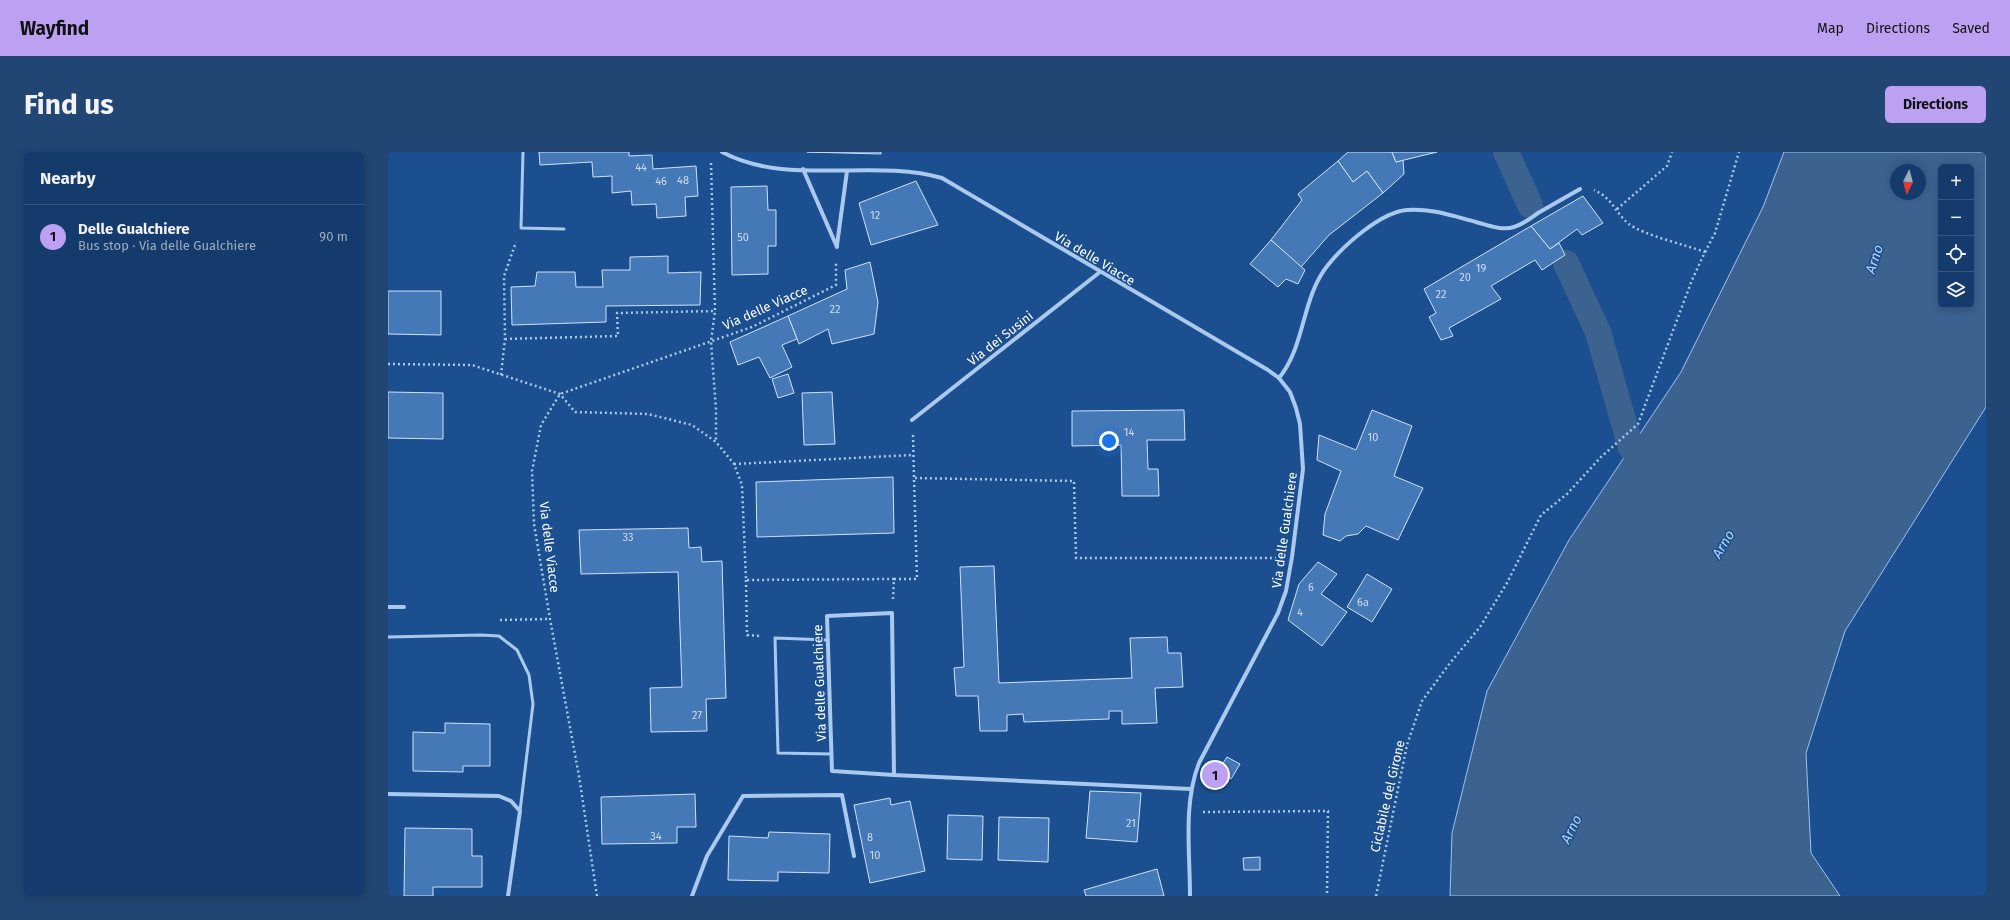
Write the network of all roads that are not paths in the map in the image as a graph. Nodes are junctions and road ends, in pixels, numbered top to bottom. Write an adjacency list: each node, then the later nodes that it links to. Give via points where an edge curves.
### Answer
1 (523, 152): 6 (lane, via 521,228)
2 (722, 152): 3 (street, Via delle Viacce, via 745,162 786,169)
3 (803, 169): 4 (street, Via delle Viacce); 4 (street, via 837,247)
4 (847, 170): 7 (street, Via delle Viacce, via 911,171 942,178)
5 (1580, 189): 8 (street, via 1514,228 1500,228 1431,211 1406,210 1385,218 1356,237 1328,265 1308,302 1293,356)
6 (564, 229)
7 (1100, 272): 8 (street, Via delle Viacce); 9 (street, Via dei Susini)
8 (1279, 378): 16 (street, Via delle Gualchiere, via 1294,400 1302,442 1302,486 1286,591 1278,613 1199,763)
9 (912, 420)
10 (388, 607): 11 (street)
11 (404, 607)
12 (388, 637): 18 (lane, via 499,636 517,650 529,675 533,704)
13 (828, 640): 14 (street, Via delle Gualchiere); 14 (lane, via 776,638 778,753); 15 (street, Via delle Gualchiere, via 827,616 892,613)
14 (831, 754): 15 (street, Via delle Gualchiere, via 832,772)
15 (894, 775): 16 (street, Via delle Gualchiere)
16 (1191, 789): 22 (street, Via delle Gualchiere)
17 (388, 794): 18 (street, via 499,796 511,801)
18 (520, 811): 20 (street)
19 (854, 856): 21 (street, via 842,795 743,796 707,856)
20 (508, 896)
21 (692, 896)
22 (1190, 896)

